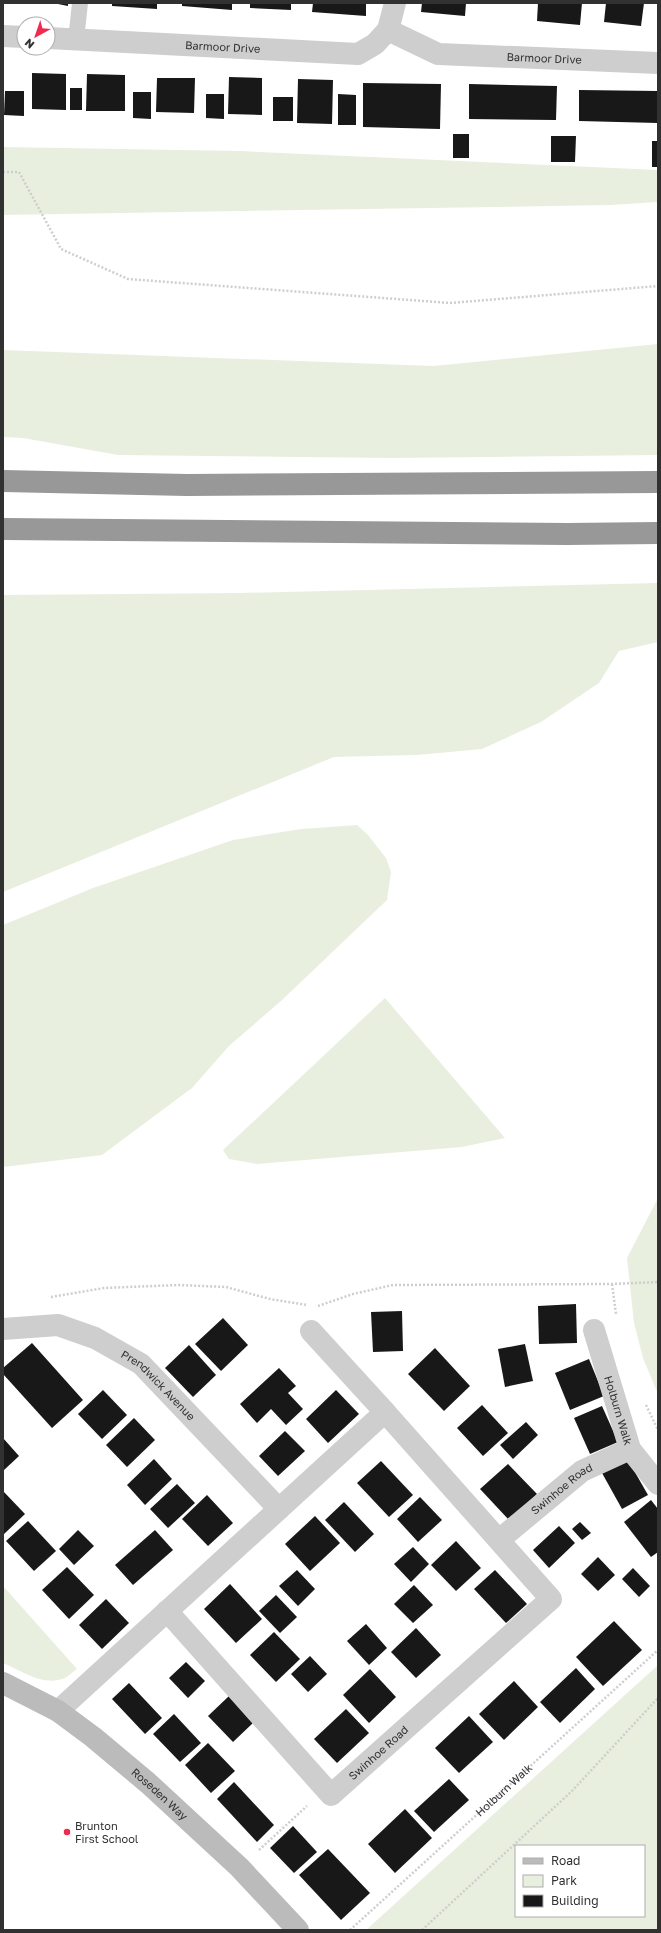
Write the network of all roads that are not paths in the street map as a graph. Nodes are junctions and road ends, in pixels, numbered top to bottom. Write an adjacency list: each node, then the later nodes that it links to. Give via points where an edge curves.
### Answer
1 (80, 3): 7 (lane)
2 (395, 3): 3 (street, Barmoor Drive)
3 (388, 30): 7 (street, Barmoor Drive, via 375,44 358,54); 8 (street, Barmoor Drive, via 438,54)
4 (3, 36): 5 (street)
5 (16, 37)
6 (56, 39): 7 (street, Barmoor Drive)
7 (76, 40)
8 (658, 64)
9 (3, 481): 10 (highway, via 187,485)
10 (658, 482)
11 (3, 529): 12 (highway, via 473,534)
12 (658, 533)
13 (3, 1329): 19 (street, Prendwick Avenue, via 58,1324 95,1338 141,1364)
14 (594, 1330): 17 (street, Holburn Walk)
15 (311, 1331): 16 (street, Swinhoe Road)
16 (385, 1412): 19 (street); 20 (street, Swinhoe Road)
17 (630, 1449): 18 (street, Holburn Walk); 20 (street, Swinhoe Road, via 582,1471)
18 (658, 1484)
19 (279, 1509): 21 (street)
20 (499, 1540): 21 (street, Swinhoe Road, via 552,1599 331,1795)
21 (167, 1611): 23 (street)
22 (3, 1683): 23 (street, Roseden Way)
23 (58, 1711): 24 (street, Roseden Way, via 148,1783 239,1868)
24 (298, 1930)

